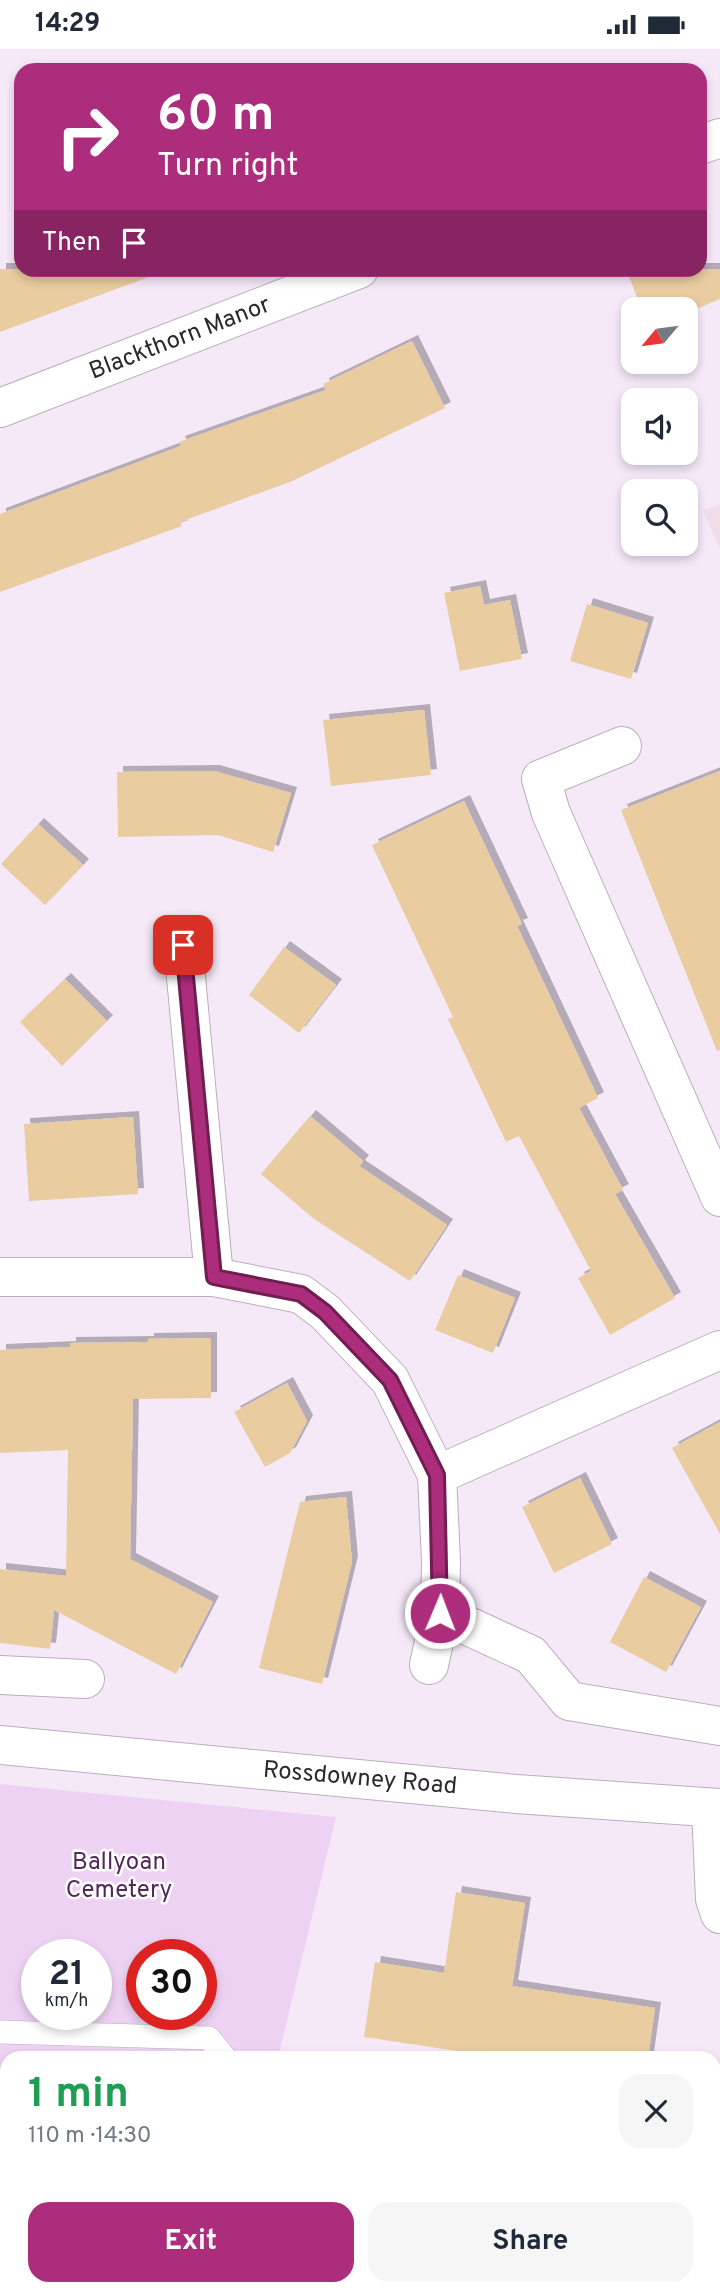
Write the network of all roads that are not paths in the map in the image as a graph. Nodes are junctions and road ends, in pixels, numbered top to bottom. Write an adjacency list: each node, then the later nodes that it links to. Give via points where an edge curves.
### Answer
1 (338, 277): 2 (street, Blackthorn Manor)
2 (0, 408)
3 (622, 746): 5 (street, via 541,779 551,813)
4 (183, 945): 7 (street)
5 (720, 1196)
6 (0, 1277): 7 (street)
7 (214, 1277): 9 (street, via 301,1294 325,1312 390,1380)
8 (720, 1350): 9 (street)
9 (437, 1475): 10 (street)
10 (440, 1613): 11 (street); 14 (street, via 531,1655 569,1700)
11 (429, 1665)
12 (0, 1675): 13 (street)
13 (85, 1679)
14 (720, 1727)
15 (0, 1745): 16 (street, Rossdowney Road, via 516,1794)
16 (716, 1808): 17 (street, via 715,1899)
17 (720, 1915)
18 (0, 2032): 19 (lane, via 209,2038)
19 (219, 2051)

